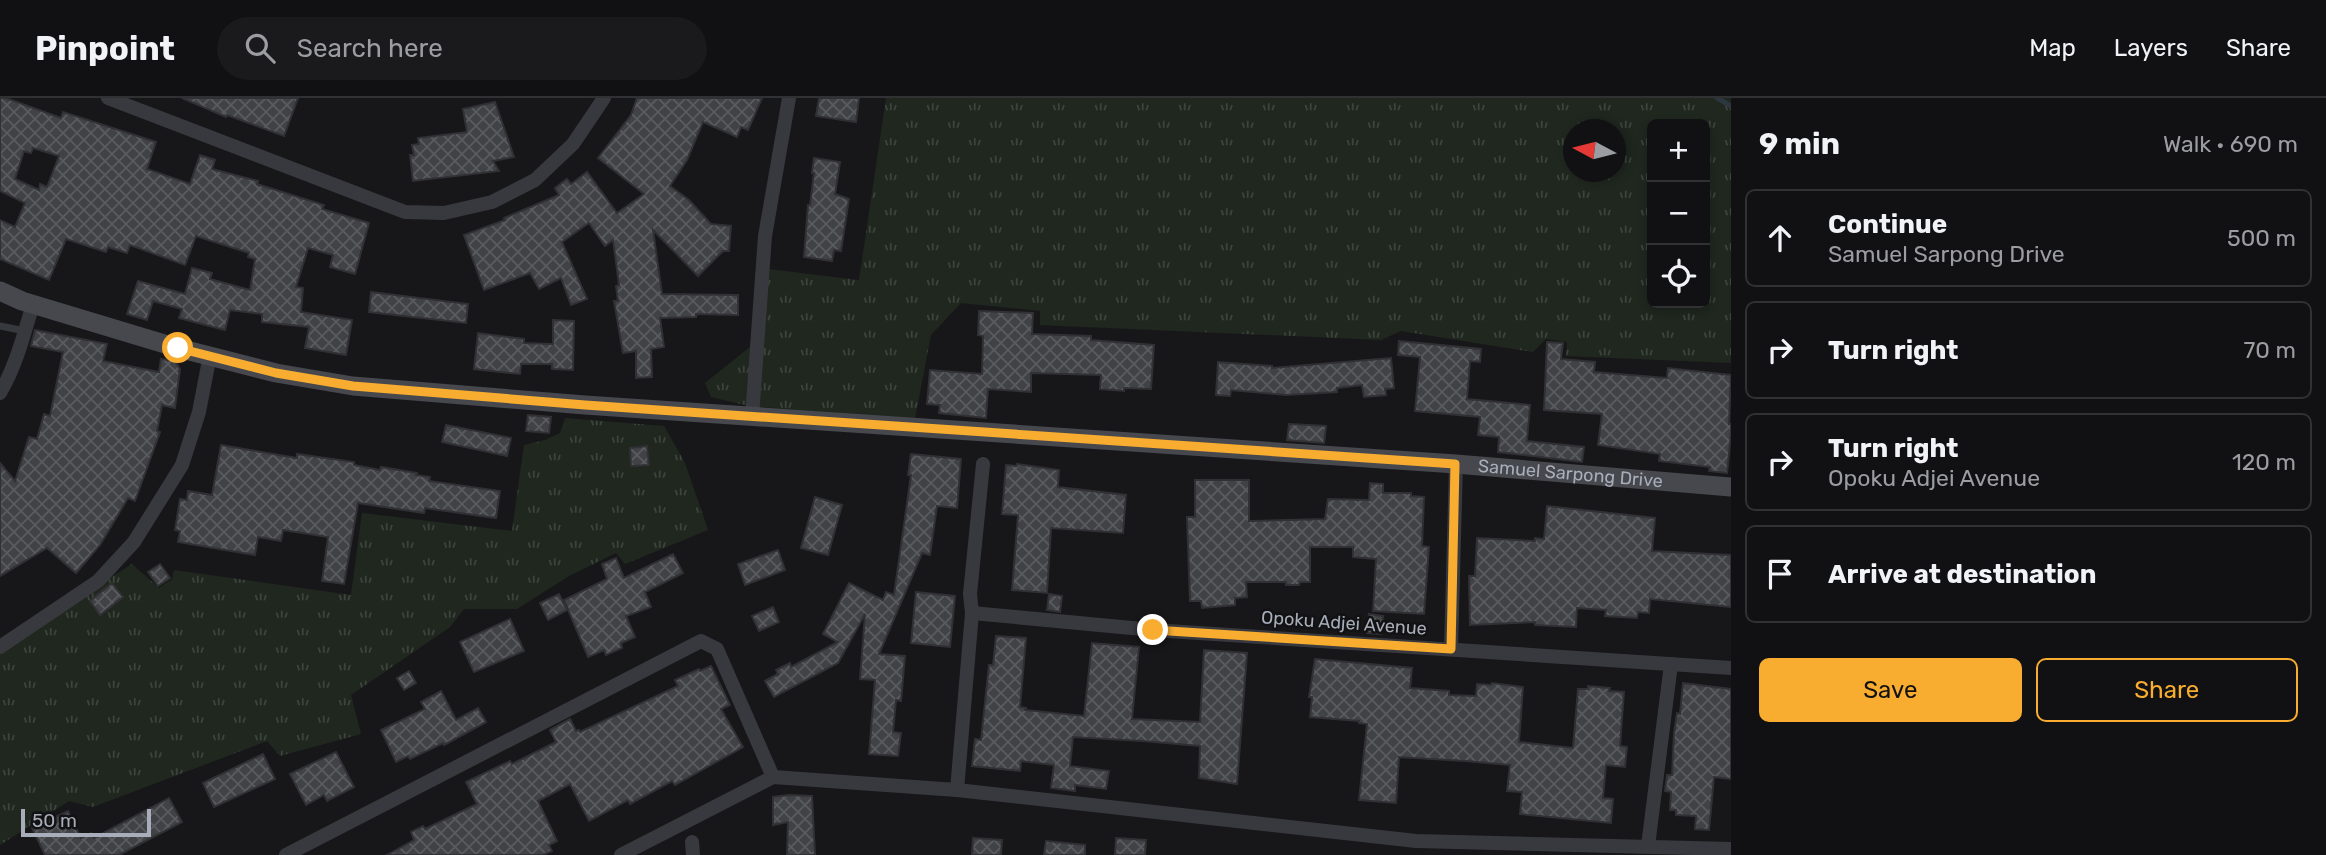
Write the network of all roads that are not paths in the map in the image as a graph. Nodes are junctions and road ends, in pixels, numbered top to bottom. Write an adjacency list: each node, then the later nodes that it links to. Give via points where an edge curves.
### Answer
1 (108, 98): 2 (street, via 405,212 444,213 492,202 535,180 573,144)
2 (604, 98)
3 (789, 98): 10 (street, via 765,236)
4 (0, 291): 5 (street, Samuel Sarpong Drive)
5 (33, 304): 7 (street); 8 (street, Samuel Sarpong Drive)
6 (0, 326): 7 (lane)
7 (25, 331): 9 (street)
8 (211, 355): 10 (street, Samuel Sarpong Drive, via 276,373 353,386); 15 (street, via 200,412 182,465 134,542 97,581)
9 (0, 393)
10 (752, 417): 12 (street, Samuel Sarpong Drive)
11 (983, 464): 14 (street)
12 (1455, 464): 13 (street, Samuel Sarpong Drive); 16 (street)
13 (1731, 487)
14 (972, 613): 16 (street, Opoku Adjei Avenue); 20 (street)
15 (0, 647)
16 (1451, 649): 17 (street, Opoku Adjei Avenue)
17 (1671, 664): 18 (street, Opoku Adjei Avenue); 21 (street)
18 (1731, 668)
19 (773, 777): 20 (street); 24 (street, via 717,649 701,641); 25 (street)
20 (957, 790): 22 (street)
21 (1648, 846): 22 (street); 23 (street)
22 (1416, 848)
23 (1731, 849)
24 (286, 855)
25 (621, 855)

